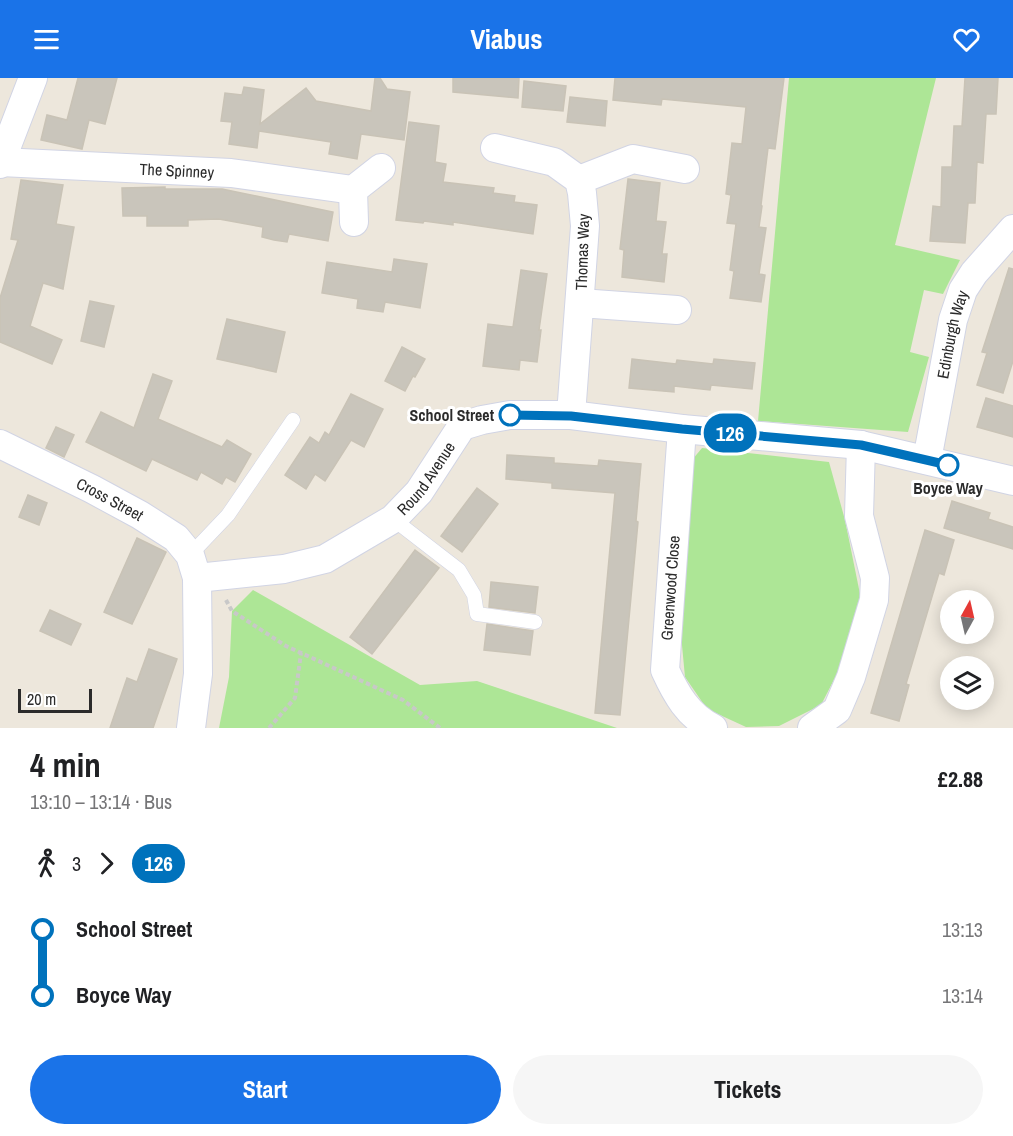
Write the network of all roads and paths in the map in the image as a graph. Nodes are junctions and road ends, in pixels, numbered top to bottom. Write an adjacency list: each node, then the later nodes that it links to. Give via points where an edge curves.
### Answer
1 (33, 78): 3 (street)
2 (495, 148): 6 (street, via 554,162)
3 (0, 163): 7 (street, The Spinney, via 231,172)
4 (381, 168): 7 (street)
5 (685, 169): 6 (street, via 633,159)
6 (579, 180): 10 (street, Thomas Way, via 585,226)
7 (352, 190): 8 (street)
8 (354, 222)
9 (1013, 229): 17 (street, Edinburgh Way, via 963,290 953,320)
10 (580, 303): 11 (street); 12 (street, Thomas Way)
11 (677, 310)
12 (571, 416): 14 (street, Round Avenue); 19 (street, Round Avenue, via 510,415 462,426 419,492)
13 (293, 420): 20 (lane, via 228,515)
14 (682, 429): 16 (street, Round Avenue); 26 (street, Greenwood Close, via 665,670 679,699)
15 (0, 444): 20 (street, Cross Street, via 140,515 176,538)
16 (861, 445): 17 (street, Round Avenue); 27 (street, via 859,516 875,578 874,600 837,710)
17 (927, 460): 18 (street, Round Avenue)
18 (1013, 482)
19 (393, 519): 20 (street, Round Avenue, via 325,559 284,569); 21 (lane, via 459,570 474,595 477,614)
20 (199, 570): 22 (path, via 232,611); 23 (street, via 198,674)
21 (535, 622)
22 (301, 653): 24 (path, via 295,698); 25 (path, via 403,700)
23 (191, 728)
24 (269, 728)
25 (440, 728)
26 (712, 728)
27 (812, 728)

